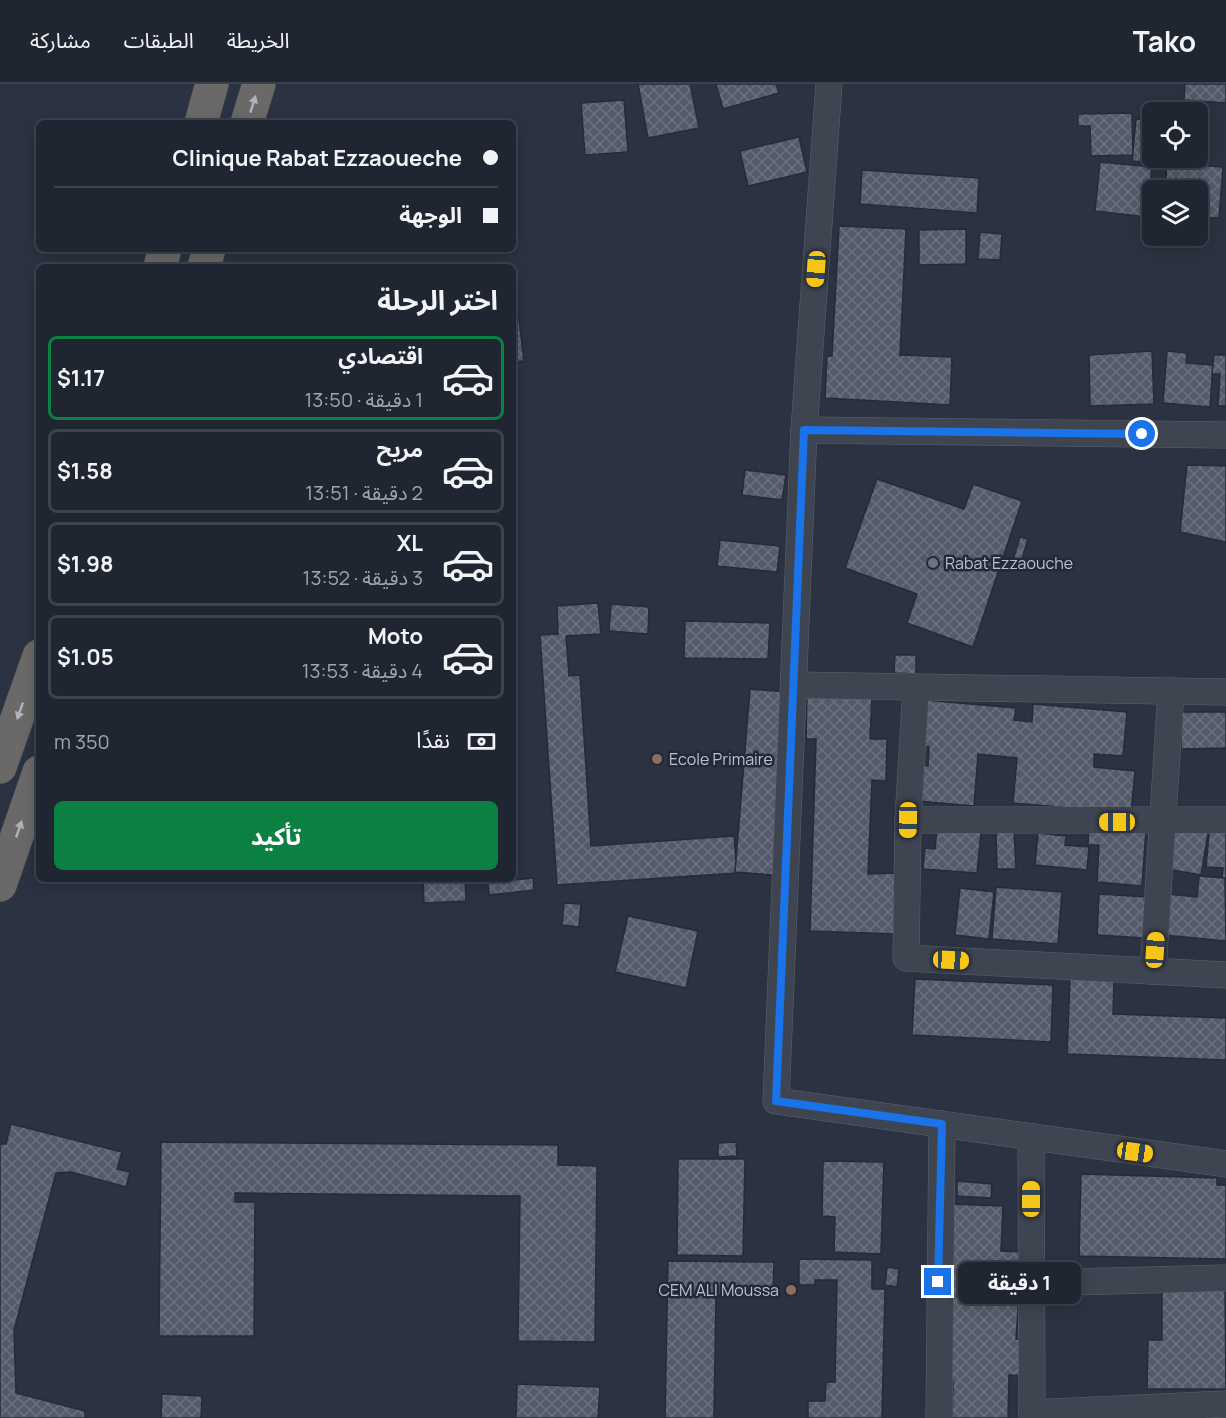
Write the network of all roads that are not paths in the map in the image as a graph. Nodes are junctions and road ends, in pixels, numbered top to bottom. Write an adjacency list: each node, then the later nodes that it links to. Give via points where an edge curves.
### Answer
1 (212, 84): 4 (highway)
2 (258, 84): 5 (highway, one-way to 2)
3 (829, 84): 6 (street)
4 (202, 120)
5 (248, 120)
6 (804, 430): 7 (street); 9 (street)
7 (1226, 435)
8 (36, 665): 13 (highway, one-way to 13)
9 (794, 685): 10 (street); 21 (street, via 776,1101)
10 (916, 687): 11 (street); 15 (street)
11 (1171, 692): 12 (street); 17 (street)
12 (1226, 692)
13 (0, 767)
14 (36, 781): 18 (highway, one-way to 14)
15 (908, 820): 17 (street); 19 (street, via 906,958)
16 (1226, 820): 17 (street)
17 (1163, 822): 19 (street)
18 (0, 885)
19 (1153, 971): 20 (street)
20 (1226, 975)
21 (942, 1124): 22 (street); 28 (street)
22 (1031, 1137): 23 (street); 25 (street)
23 (1226, 1164)
24 (1226, 1278): 25 (street)
25 (1032, 1282): 27 (street)
26 (1226, 1404): 27 (street)
27 (1032, 1415)
28 (939, 1418)

